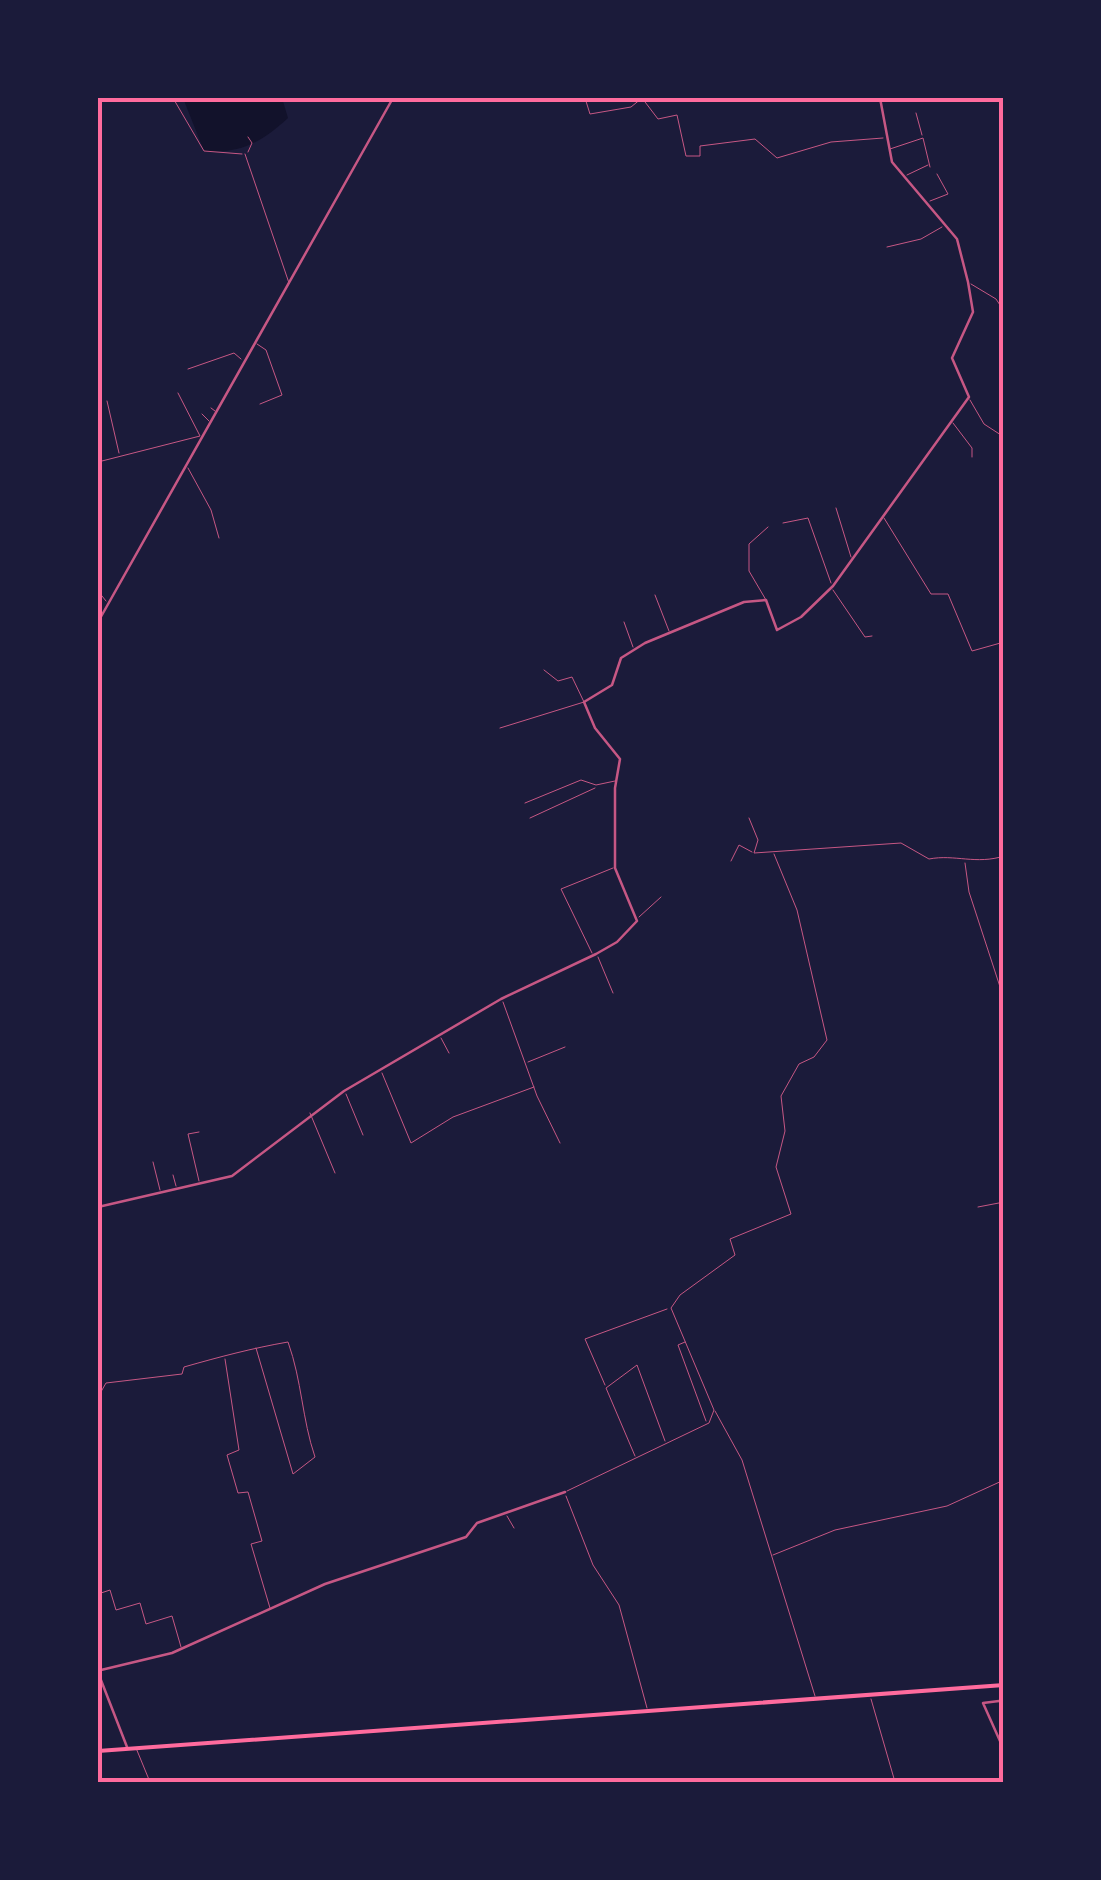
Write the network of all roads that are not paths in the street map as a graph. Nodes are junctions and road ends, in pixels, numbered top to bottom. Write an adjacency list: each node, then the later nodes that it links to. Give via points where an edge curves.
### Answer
1 (173, 98): 10 (street, via 204,151)
2 (393, 98): 17 (street)
3 (586, 98): 7 (street, via 590,114 632,107 642,98 658,120 677,115 686,156 700,156 700,146 755,139 777,158 832,142)
4 (881, 98): 7 (street)
5 (916, 113): 8 (street)
6 (248, 136): 10 (street)
7 (888, 138): 9 (street)
8 (923, 138): 9 (street); 12 (street, via 930,166)
9 (890, 149): 12 (street)
10 (245, 154): 17 (street)
11 (938, 174): 13 (street, via 948,194)
12 (904, 177): 13 (street)
13 (926, 203): 14 (street)
14 (944, 224): 15 (street, via 921,240); 16 (street, via 957,239)
15 (887, 247)
16 (968, 282): 18 (street); 23 (street, via 973,312 952,358)
17 (289, 284): 19 (street)
18 (1004, 311)
19 (254, 342): 20 (street); 25 (street, via 266,350 282,395)
20 (244, 362): 21 (street, via 234,353); 27 (street)
21 (188, 369)
22 (178, 393): 29 (street)
23 (968, 397): 28 (street); 30 (street, via 984,424)
24 (107, 400): 31 (street)
25 (260, 404)
26 (202, 414): 27 (street)
27 (209, 421): 29 (street)
28 (951, 421): 32 (street); 36 (street)
29 (200, 436): 31 (street); 34 (street)
30 (1004, 437)
31 (120, 456): 33 (street)
32 (972, 457)
33 (98, 462)
34 (184, 464): 39 (street); 45 (street)
35 (836, 508): 40 (street)
36 (882, 515): 40 (street); 50 (street, via 931,594 948,594 972,651)
37 (782, 523): 41 (street, via 808,518)
38 (768, 526): 44 (street, via 748,549 751,578)
39 (219, 538)
40 (852, 559): 41 (street)
41 (832, 587): 44 (street, via 782,630); 49 (street, via 866,637)
42 (98, 591): 45 (street)
43 (655, 595): 48 (street)
44 (766, 600): 48 (street, via 744,602)
45 (108, 604): 46 (street)
46 (98, 622)
47 (624, 622): 51 (street)
48 (670, 634): 51 (street)
49 (872, 636)
50 (1004, 642)
51 (634, 650): 53 (street, via 621,658 612,685)
52 (544, 670): 53 (street, via 558,681 572,677)
53 (584, 702): 54 (street); 55 (street, via 620,759)
54 (500, 728)
55 (617, 780): 56 (street); 65 (street)
56 (596, 784): 57 (street, via 581,780); 58 (street)
57 (525, 803)
58 (530, 818)
59 (749, 818): 60 (street, via 758,840)
60 (754, 854): 61 (street); 63 (street, via 739,846)
61 (774, 854): 64 (street, via 901,843 929,859); 92 (street, via 797,910 827,1040 799,1064 781,1096 785,1130 776,1166 791,1214 740,1232 730,1240 735,1255)
62 (1004, 856): 64 (street)
63 (731, 861)
64 (965, 863): 71 (street)
65 (615, 867): 67 (street); 68 (street, via 561,889)
66 (661, 896): 67 (street)
67 (637, 920): 68 (street)
68 (595, 955): 69 (street); 70 (street)
69 (612, 994)
70 (502, 999): 72 (street); 75 (street)
71 (1004, 999)
72 (439, 1035): 74 (street); 76 (street)
73 (566, 1047): 75 (street)
74 (448, 1053)
75 (525, 1064): 77 (street)
76 (380, 1070): 77 (street, via 411,1143 438,1124); 78 (street)
77 (534, 1087): 82 (street)
78 (344, 1091): 79 (street); 81 (street)
79 (310, 1113): 84 (street); 86 (street, via 232,1176)
80 (199, 1132): 86 (street, via 188,1134)
81 (363, 1135)
82 (560, 1143)
83 (153, 1162): 88 (street)
84 (335, 1173)
85 (173, 1175): 87 (street)
86 (200, 1184): 87 (street)
87 (177, 1190): 88 (street)
88 (161, 1194): 90 (street)
89 (1004, 1202): 91 (street)
90 (98, 1207)
91 (978, 1207)
92 (670, 1308): 93 (street); 96 (street, via 584,1339)
93 (686, 1342): 98 (street); 99 (street, via 678,1345)
94 (256, 1348): 94 (street, via 265,1368 293,1474 315,1457 297,1367 288,1342); 95 (street)
95 (224, 1356): 97 (street, via 184,1367 182,1374 106,1383); 108 (street, via 239,1450 227,1455 238,1493 248,1492 262,1541 250,1544)
96 (606, 1388): 100 (street, via 637,1365); 101 (street)
97 (98, 1398)
98 (714, 1410): 99 (street); 106 (street, via 742,1460)
99 (707, 1424): 100 (street)
100 (666, 1444): 101 (street)
101 (636, 1457): 103 (street)
102 (1004, 1480): 106 (street, via 947,1506 835,1530)
103 (564, 1492): 104 (street); 115 (street, via 593,1565 619,1605)
104 (506, 1513): 105 (street); 108 (street, via 477,1523 466,1538)
105 (514, 1528)
106 (772, 1556): 113 (street)
107 (98, 1594): 109 (street, via 110,1590 116,1610 140,1602 146,1624 172,1616)
108 (270, 1608): 109 (street)
109 (181, 1647): 110 (street)
110 (98, 1672): 117 (street)
111 (1004, 1686): 112 (highway)
112 (870, 1695): 113 (highway); 121 (street)
113 (816, 1699): 115 (highway)
114 (1000, 1701): 118 (street, via 983,1703)
115 (648, 1711): 116 (highway)
116 (136, 1748): 117 (highway); 120 (street)
117 (128, 1749): 119 (highway)
118 (1004, 1750)
119 (98, 1751)
120 (150, 1782)
121 (895, 1782)

